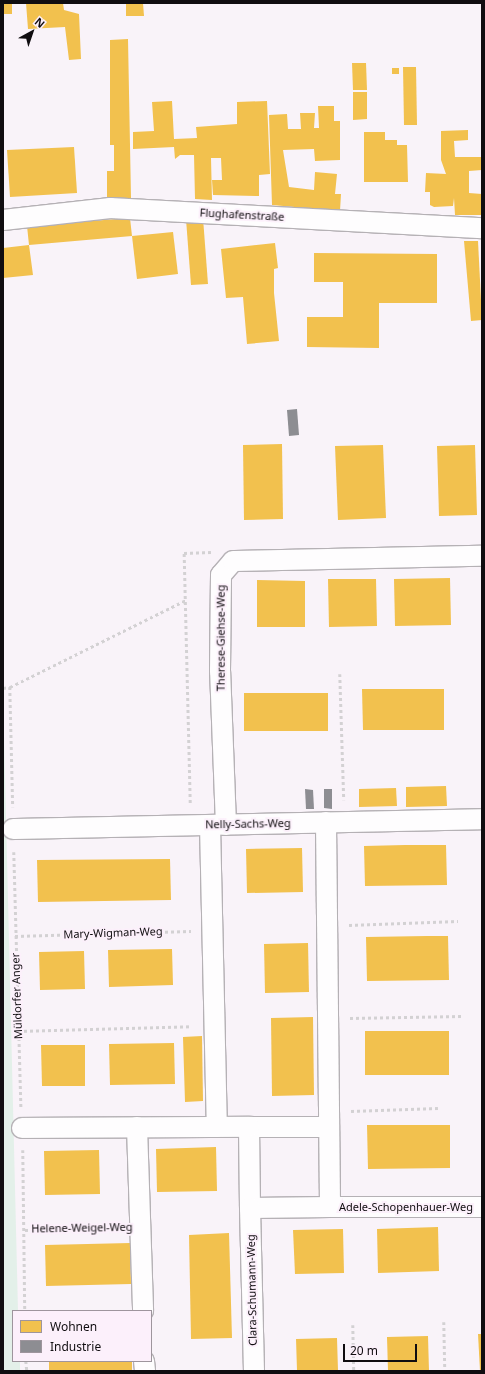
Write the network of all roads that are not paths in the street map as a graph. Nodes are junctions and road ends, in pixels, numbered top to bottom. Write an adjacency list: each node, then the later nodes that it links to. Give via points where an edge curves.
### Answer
1 (3, 220): 2 (street, Flughafenstraße, via 110,208)
2 (482, 228)
3 (482, 556): 6 (street, Therese-Giehse-Weg, via 233,561 221,575)
4 (482, 819): 5 (street, Nelly-Sachs-Weg)
5 (336, 822): 6 (street, Nelly-Sachs-Weg); 8 (street, Adele-Schopenhauer-Weg, via 327,925 331,1018)
6 (218, 825): 7 (street, Nelly-Sachs-Weg); 10 (street, via 212,930)
7 (13, 829)
8 (329, 1119): 11 (street); 14 (street, Adele-Schopenhauer-Weg)
9 (137, 1127): 10 (street); 12 (street); 16 (street, Helene-Weigel-Weg)
10 (217, 1127): 11 (street)
11 (249, 1127): 15 (street)
12 (22, 1128)
13 (482, 1206): 14 (street, Adele-Schopenhauer-Weg)
14 (330, 1207): 15 (street, Adele-Schopenhauer-Weg)
15 (250, 1208): 17 (street, Clara-Schumann-Weg)
16 (143, 1310)
17 (254, 1371)

